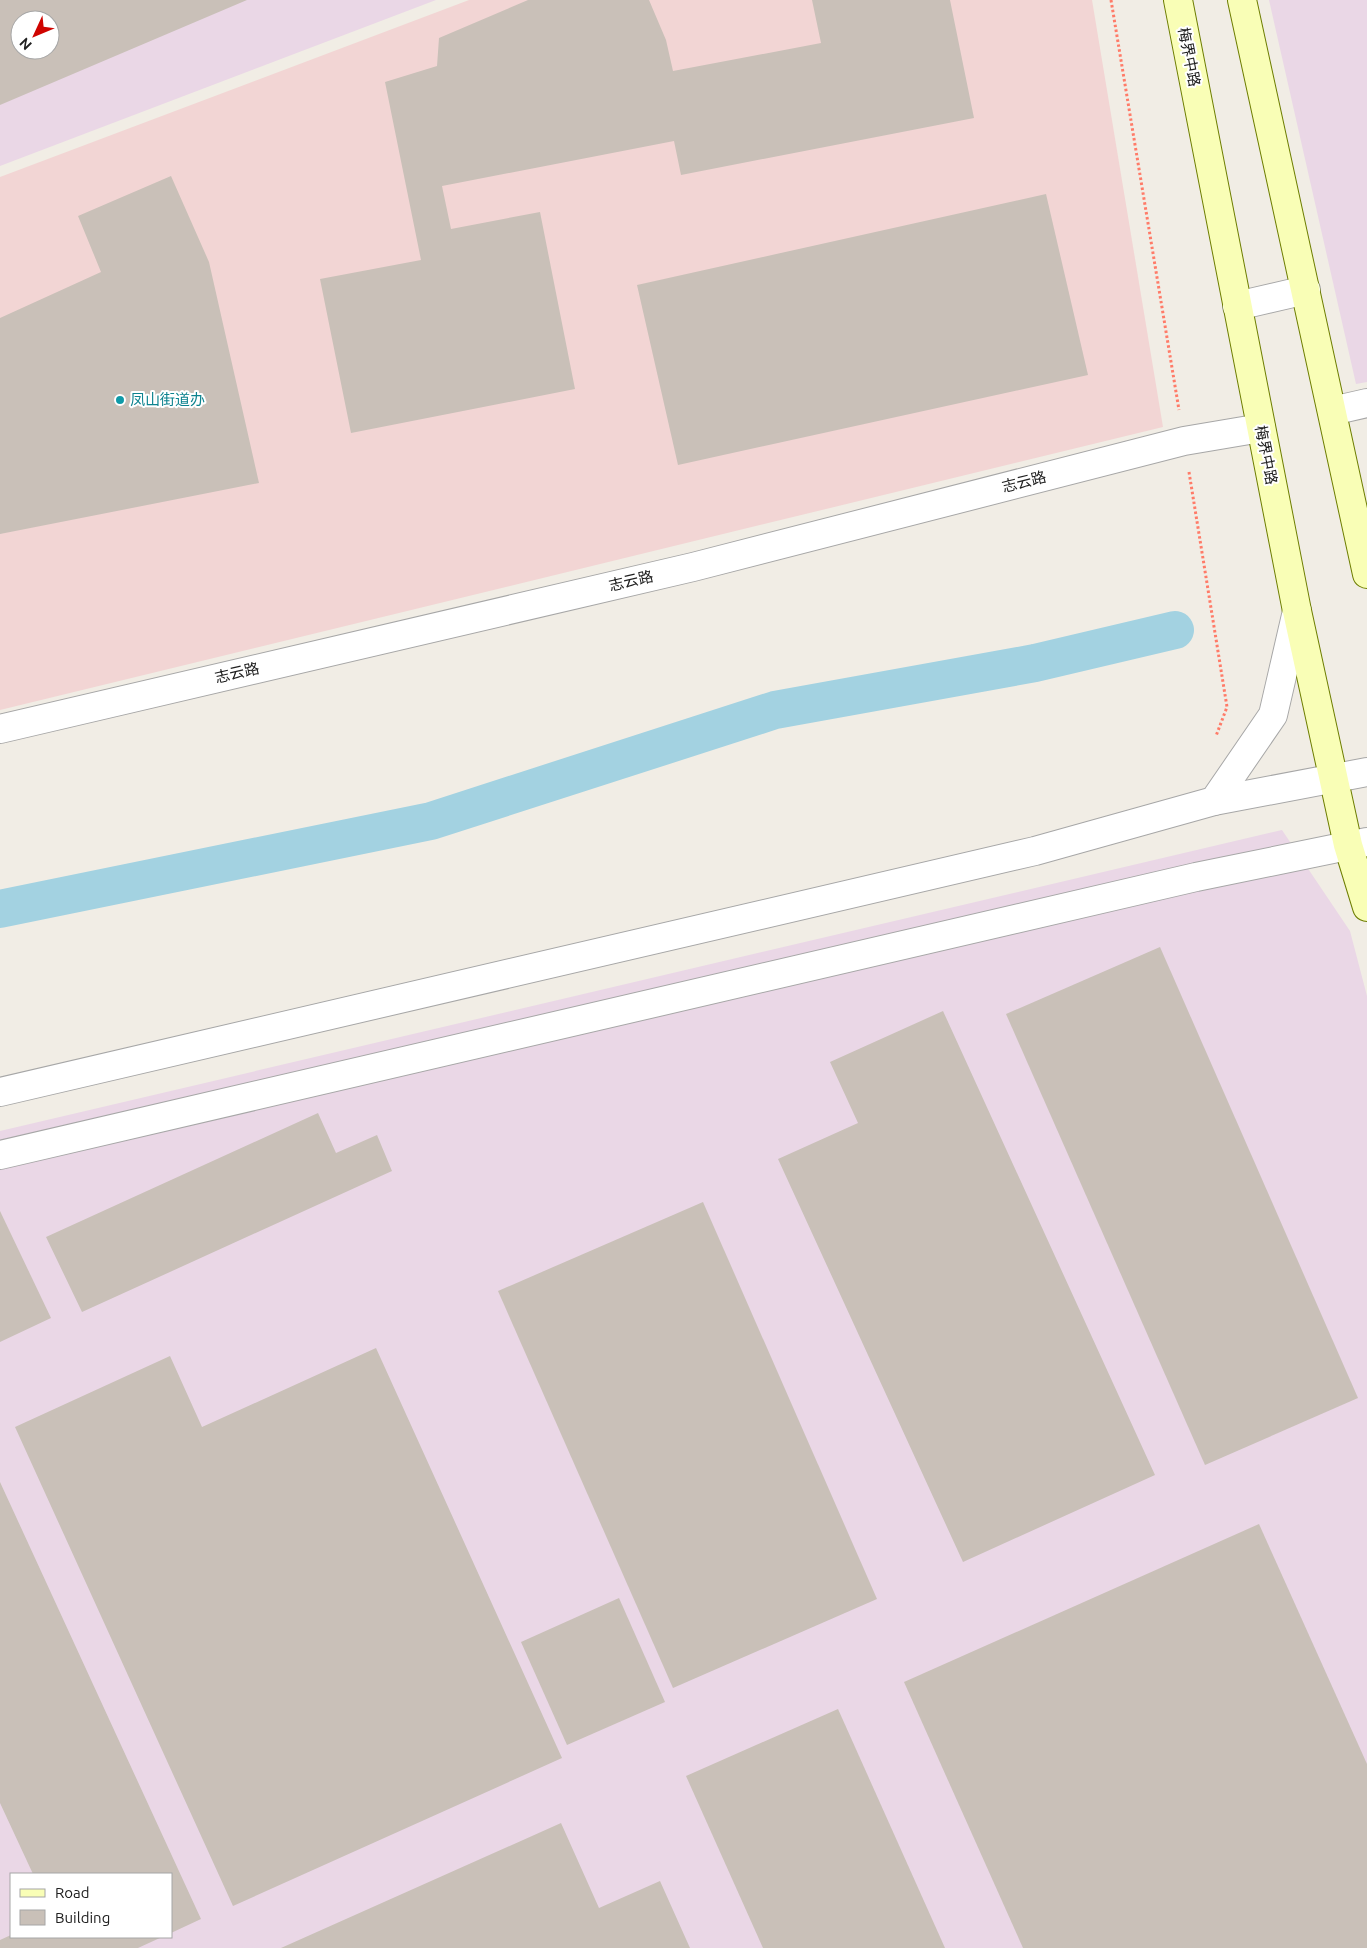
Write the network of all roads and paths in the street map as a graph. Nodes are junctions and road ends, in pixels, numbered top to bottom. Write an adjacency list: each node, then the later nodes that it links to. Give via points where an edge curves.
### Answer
1 (1111, 0): 9 (path)
2 (1178, 0): 5 (main road, 梅界中路)
3 (1242, 0): 4 (main road)
4 (1306, 290): 5 (street); 7 (main road)
5 (1237, 306): 8 (main road, 梅界中路)
6 (1367, 403): 7 (street)
7 (1332, 411): 10 (main road)
8 (1261, 428): 9 (street, 志云路); 11 (main road, 梅界中路)
9 (1184, 441): 12 (street, 志云路, via 693,567); 13 (path, via 1227,707)
10 (1367, 574)
11 (1297, 611): 15 (main road, 梅界中路); 16 (street, via 1274,716)
12 (0, 729)
13 (1216, 738)
14 (1367, 772): 15 (street)
15 (1334, 777): 16 (street); 17 (main road, 梅界中路)
16 (1214, 801): 19 (street, via 1035,851)
17 (1358, 843): 18 (main road, 梅界中路); 20 (street, via 1196,877)
18 (1367, 907)
19 (0, 1092)
20 (0, 1155)

